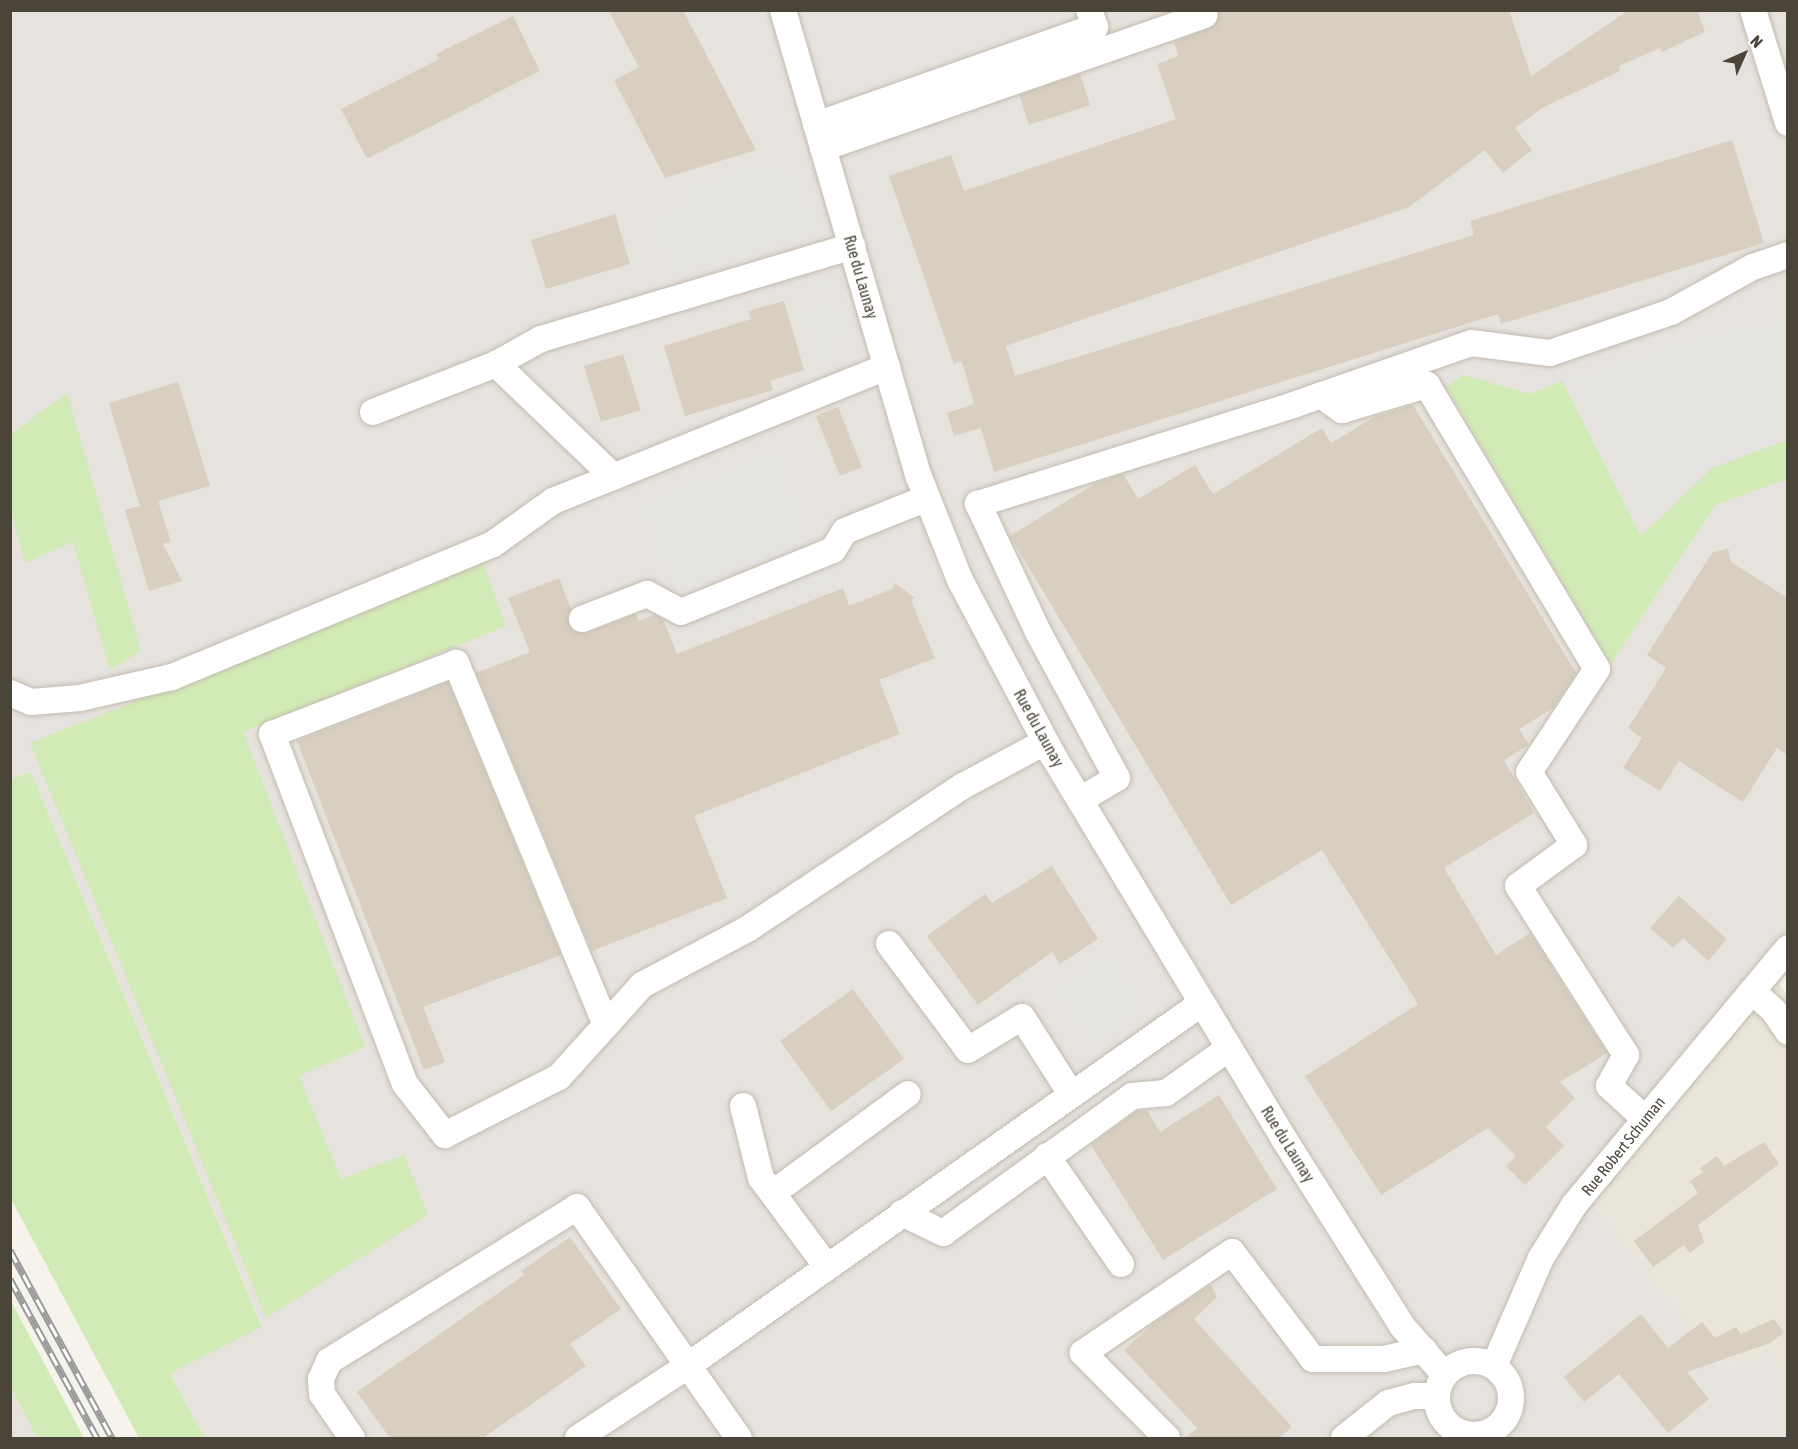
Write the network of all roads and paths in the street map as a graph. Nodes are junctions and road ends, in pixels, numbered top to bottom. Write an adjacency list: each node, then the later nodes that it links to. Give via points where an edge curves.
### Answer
1 (783, 10): 6 (street, Rue du Launay)
2 (1089, 10): 6 (street, via 1095,27)
3 (1753, 10): 5 (street)
4 (1204, 15): 6 (street)
5 (1788, 123)
6 (819, 136): 7 (street, Rue du Launay)
7 (852, 246): 9 (street, via 542,339); 10 (street, Rue du Launay)
8 (1788, 255): 11 (street, via 1753,267 1671,312 1550,353 1471,343)
9 (496, 364): 12 (street); 13 (street)
10 (887, 367): 13 (street); 14 (street, Rue du Launay)
11 (1321, 395): 18 (street, via 978,504 1039,634 1116,778); 29 (street, via 1342,410 1427,385 1597,669 1529,772 1574,845 1518,886 1626,1055 1609,1086)
12 (373, 412)
13 (614, 477): 16 (street, via 553,501 493,544 172,677 80,698 31,702)
14 (927, 498): 15 (street, via 845,531 833,550 681,612 647,594); 17 (street, Rue du Launay, via 960,580)
15 (582, 619)
16 (10, 693)
17 (1046, 742): 18 (street, Rue du Launay); 23 (street, via 963,786 749,928 642,985)
18 (1080, 800): 22 (street, Rue du Launay)
19 (889, 944): 27 (street, via 968,1050 1022,1017)
20 (1788, 948): 21 (street, Rue Robert Schuman)
21 (1752, 991): 24 (street, via 1774,1011); 29 (street, Rue Robert Schuman)
22 (1202, 1003): 25 (street, Rue du Launay); 27 (street)
23 (606, 1025): 23 (street, via 456,663 272,734 405,1084 445,1135 559,1077)
24 (1788, 1032)
25 (1230, 1048): 30 (street, via 1166,1093 1132,1096); 35 (street, Rue du Launay, via 1389,1306)
26 (908, 1094): 31 (street)
27 (1071, 1094): 32 (street)
28 (742, 1106): 31 (street, via 761,1178)
29 (1644, 1118): 36 (street, Rue Robert Schuman, via 1574,1205 1541,1258)
30 (1047, 1156): 32 (street, via 943,1233); 33 (street)
31 (773, 1193): 34 (street)
32 (902, 1213): 34 (street)
33 (1121, 1264)
34 (827, 1267): 37 (street)
35 (1424, 1350): 38 (street, Rue du Launay); 43 (street, via 1384,1359 1312,1359 1233,1252 1083,1353)
36 (1494, 1366): 38 (street, via 1473,1360 1452,1366); 39 (street, via 1503,1374 1512,1396 1505,1419)
37 (686, 1367): 40 (street, via 577,1207 329,1361 321,1379 322,1394); 41 (street); 42 (street)
38 (1440, 1385): 39 (street, via 1437,1408 1451,1428); 44 (street, via 1388,1403)
39 (1486, 1436)
40 (352, 1438)
41 (578, 1438)
42 (739, 1438)
43 (1167, 1438)
44 (1344, 1438)

